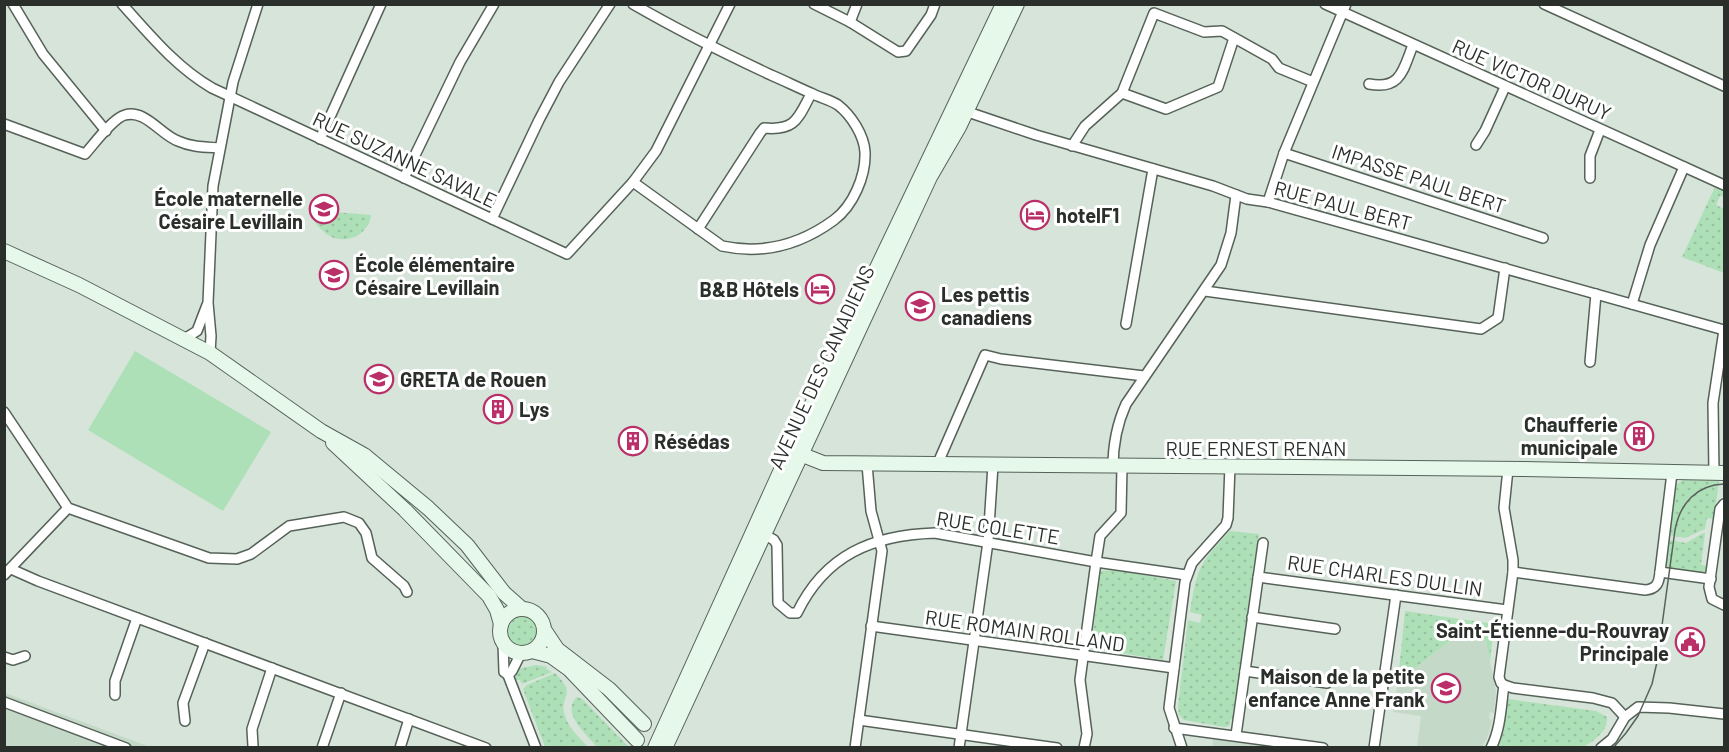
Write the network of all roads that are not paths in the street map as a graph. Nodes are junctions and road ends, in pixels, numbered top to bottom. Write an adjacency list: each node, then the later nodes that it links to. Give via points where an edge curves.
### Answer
1 (13, 4): 31 (street, via 43,54)
2 (122, 4): 27 (street, RUE SUZANNE SAVALE, via 194,78)
3 (258, 4): 27 (street)
4 (381, 4): 32 (street)
5 (494, 4): 39 (street, via 460,62)
6 (610, 4): 45 (street, via 559,82)
7 (633, 4): 20 (street)
8 (730, 4): 20 (street)
9 (814, 4): 17 (street)
10 (857, 4): 17 (street)
11 (935, 4): 17 (street, via 906,51 898,52)
12 (1003, 4): 28 (street, AVENUE DES CANADIENS)
13 (1017, 4): 28 (street, AVENUE DES CANADIENS)
14 (1325, 4): 16 (street, RUE VICTOR DURUY)
15 (1544, 4): 23 (street)
16 (1344, 9): 19 (street, RUE VICTOR DURUY); 21 (street)
17 (850, 22)
18 (1234, 38): 21 (street, via 1272,59 1280,68); 25 (street, via 1218,87 1166,109); 25 (street, via 1222,31 1204,32 1154,12)
19 (1413, 45): 22 (street, via 1401,76 1382,86); 24 (street, RUE VICTOR DURUY)
20 (710, 46): 26 (street); 41 (street, via 656,151)
21 (1313, 82): 36 (street)
22 (1369, 84)
23 (1725, 86)
24 (1504, 87): 30 (street, RUE VICTOR DURUY); 33 (street)
25 (1122, 93): 34 (street, via 1085,126)
26 (811, 94): 46 (street, via 797,120 787,126 764,128); 46 (street, via 837,105 849,117 865,150 855,194 839,216 795,243 765,250 722,246)
27 (230, 97): 32 (street, RUE SUZANNE SAVALE); 35 (street)
28 (960, 109): 34 (street, RUE PAUL BERT); 62 (street, AVENUE DES CANADIENS)
29 (4, 124): 31 (street, via 85,153)
30 (1600, 130): 37 (street, RUE VICTOR DURUY); 40 (street, via 1590,156)
31 (106, 131): 35 (street, via 123,115 135,114 175,140)
32 (320, 139): 39 (street, RUE SUZANNE SAVALE)
33 (1476, 145)
34 (1072, 146): 38 (street, RUE PAUL BERT)
35 (219, 148): 52 (street, via 213,186)
36 (1284, 153): 44 (street); 47 (street, IMPASSE PAUL BERT)
37 (1684, 168): 42 (street, RUE VICTOR DURUY); 53 (street, via 1650,245)
38 (1153, 169): 43 (street, RUE PAUL BERT); 54 (street)
39 (404, 178): 45 (street, RUE SUZANNE SAVALE)
40 (1590, 178)
41 (633, 182): 45 (street, RUE SUZANNE SAVALE, via 567,254); 46 (street)
42 (1725, 185)
43 (1236, 195): 44 (street, RUE PAUL BERT); 50 (street, via 1227,250)
44 (1268, 202): 49 (street, RUE PAUL BERT)
45 (492, 219)
46 (698, 229)
47 (1543, 238)
48 (4, 251): 56 (street)
49 (1505, 268): 50 (street, via 1498,318 1481,329); 51 (street, RUE PAUL BERT)
50 (1205, 291): 59 (street)
51 (1596, 294): 53 (street, RUE PAUL BERT); 58 (street)
52 (208, 303): 56 (street, via 197,332); 57 (street)
53 (1632, 304): 55 (street, RUE PAUL BERT)
54 (1126, 324)
55 (1724, 330): 70 (street, via 1713,403)
56 (184, 339): 57 (street)
57 (210, 353): 61 (street)
58 (1590, 362)
59 (1144, 376): 64 (street, via 985,355); 67 (street, via 1120,418 1114,443)
60 (4, 412): 72 (street)
61 (321, 431): 87 (street, via 364,455 428,508 467,545); 91 (street, via 489,596)
62 (796, 453): 63 (street, RUE ERNEST RENAN, via 823,463); 73 (street, AVENUE DES CANADIENS); 127 (street, AVENUE DES CANADIENS)
63 (867, 464): 64 (street, RUE ERNEST RENAN); 74 (street, via 871,511)
64 (937, 465): 65 (street, RUE ERNEST RENAN)
65 (993, 465): 67 (street, RUE ERNEST RENAN); 75 (street)
66 (1230, 466): 67 (street, RUE ERNEST RENAN); 68 (street, RUE ERNEST RENAN); 81 (street, via 1226,525 1192,562)
67 (1118, 467): 77 (street, via 1121,513 1100,536)
68 (1508, 469): 69 (street, RUE ERNEST RENAN); 79 (street, via 1504,508)
69 (1672, 473): 70 (street, RUE ERNEST RENAN); 80 (street)
70 (1719, 473)
71 (1725, 504): 83 (street, via 1720,509)
72 (68, 508): 78 (street); 84 (street, via 224,560 251,554 289,526 344,518 359,523 366,533 372,558)
73 (765, 535): 74 (street, RUE COLETTE, via 777,545 778,603 790,614 797,613 824,572 850,554); 128 (street, AVENUE DES CANADIENS)
74 (880, 541): 75 (street, RUE COLETTE, via 935,532); 92 (street, via 882,551)
75 (988, 543): 77 (street, RUE COLETTE); 95 (street)
76 (1263, 543): 82 (street)
77 (1096, 562): 81 (street, RUE COLETTE); 100 (street)
78 (8, 572): 90 (street)
79 (1513, 572): 80 (street, via 1645,590 1658,584); 88 (street)
80 (1660, 572): 83 (street)
81 (1186, 575): 103 (street)
82 (1258, 577): 85 (street, RUE CHARLES DULLIN); 89 (street)
83 (1711, 579): 86 (street, via 1712,599)
84 (407, 592)
85 (1396, 595): 88 (street, RUE CHARLES DULLIN); 135 (street)
86 (1725, 605)
87 (522, 609): 91 (street, via 509,614); 94 (street, via 538,616)
88 (1507, 610): 107 (street, via 1499,677)
89 (1252, 617): 93 (street); 104 (street)
90 (137, 618): 96 (street); 109 (street, via 115,681)
91 (501, 624): 97 (street)
92 (871, 626): 95 (street, RUE ROMAIN ROLLAND); 114 (street)
93 (1335, 629)
94 (544, 631): 98 (street, via 540,645); 116 (street, via 557,649 609,689)
95 (975, 640): 100 (street, RUE ROMAIN ROLLAND); 118 (street)
96 (206, 643): 102 (street); 115 (street, via 183,703)
97 (503, 643): 98 (street, via 509,649); 105 (street, via 504,672)
98 (527, 652): 105 (street); 120 (street, via 551,656 569,669)
99 (25, 656): 101 (street, via 13,660)
100 (1083, 656): 103 (street, RUE ROMAIN ROLLAND); 132 (street, via 1080,680 1087,734)
101 (4, 657)
102 (272, 668): 108 (street); 121 (street, via 252,729)
103 (1174, 668): 117 (street, via 1169,708)
104 (1245, 671): 106 (street); 119 (street)
105 (508, 675): 126 (street)
106 (1327, 683)
107 (1504, 685): 112 (street, via 1612,703); 136 (street, via 1498,731)
108 (341, 693): 113 (street); 123 (street)
109 (115, 695)
110 (4, 702): 122 (street)
111 (1725, 714): 112 (street, via 1638,707)
112 (1625, 717): 137 (street, via 1612,739)
113 (410, 719): 124 (street); 125 (street)
114 (859, 720): 118 (street); 129 (street)
115 (185, 721)
116 (644, 724)
117 (1174, 728): 119 (street); 133 (street)
118 (961, 734): 130 (street); 131 (street)
119 (1236, 735): 134 (street)
120 (637, 740)
121 (253, 746)
122 (126, 747)
123 (322, 747)
124 (400, 747)
125 (486, 747)
126 (536, 747)
127 (655, 747)
128 (665, 747)
129 (855, 747)
130 (959, 747)
131 (1057, 747)
132 (1084, 747)
133 (1182, 747)
134 (1323, 747)
135 (1374, 747)
136 (1491, 747)
137 (1601, 747)

